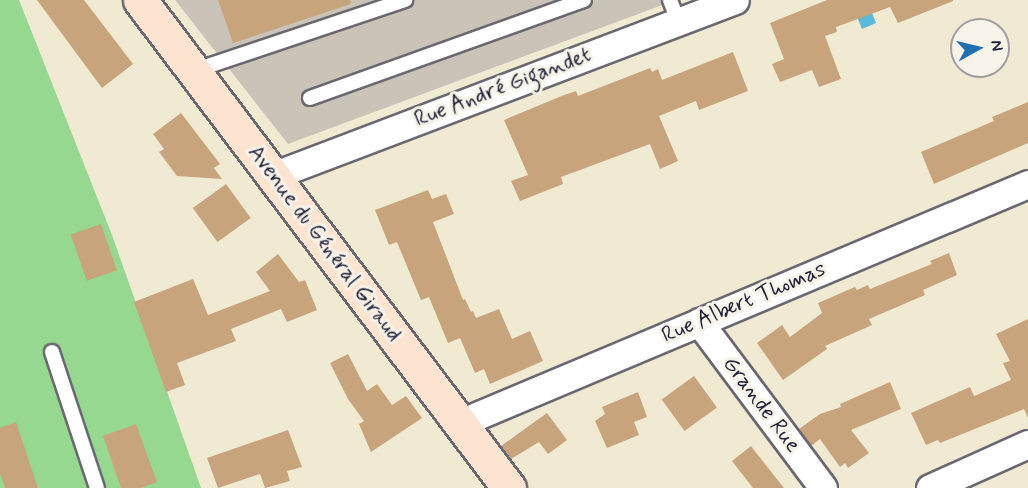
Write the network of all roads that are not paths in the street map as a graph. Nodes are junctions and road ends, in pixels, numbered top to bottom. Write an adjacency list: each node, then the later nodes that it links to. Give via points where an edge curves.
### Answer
1 (140, 0): 6 (main road, Avenue du Général Giraud)
2 (405, 0): 6 (lane)
3 (584, 0): 7 (lane)
4 (735, 0): 5 (street, Rue André Gigandet)
5 (674, 11): 8 (street, Rue André Gigandet)
6 (193, 71): 8 (main road, Avenue du Général Giraud)
7 (310, 98)
8 (272, 176): 12 (main road, Avenue du Général Giraud)
9 (1028, 184): 10 (street, Rue Albert Thomas)
10 (699, 322): 12 (street, Rue Albert Thomas); 16 (street, Grande Rue)
11 (52, 352): 14 (lane)
12 (460, 423): 15 (main road, Avenue du Général Giraud)
13 (1028, 444): 17 (street)
14 (97, 488)
15 (509, 488)
16 (823, 488)
17 (930, 488)

